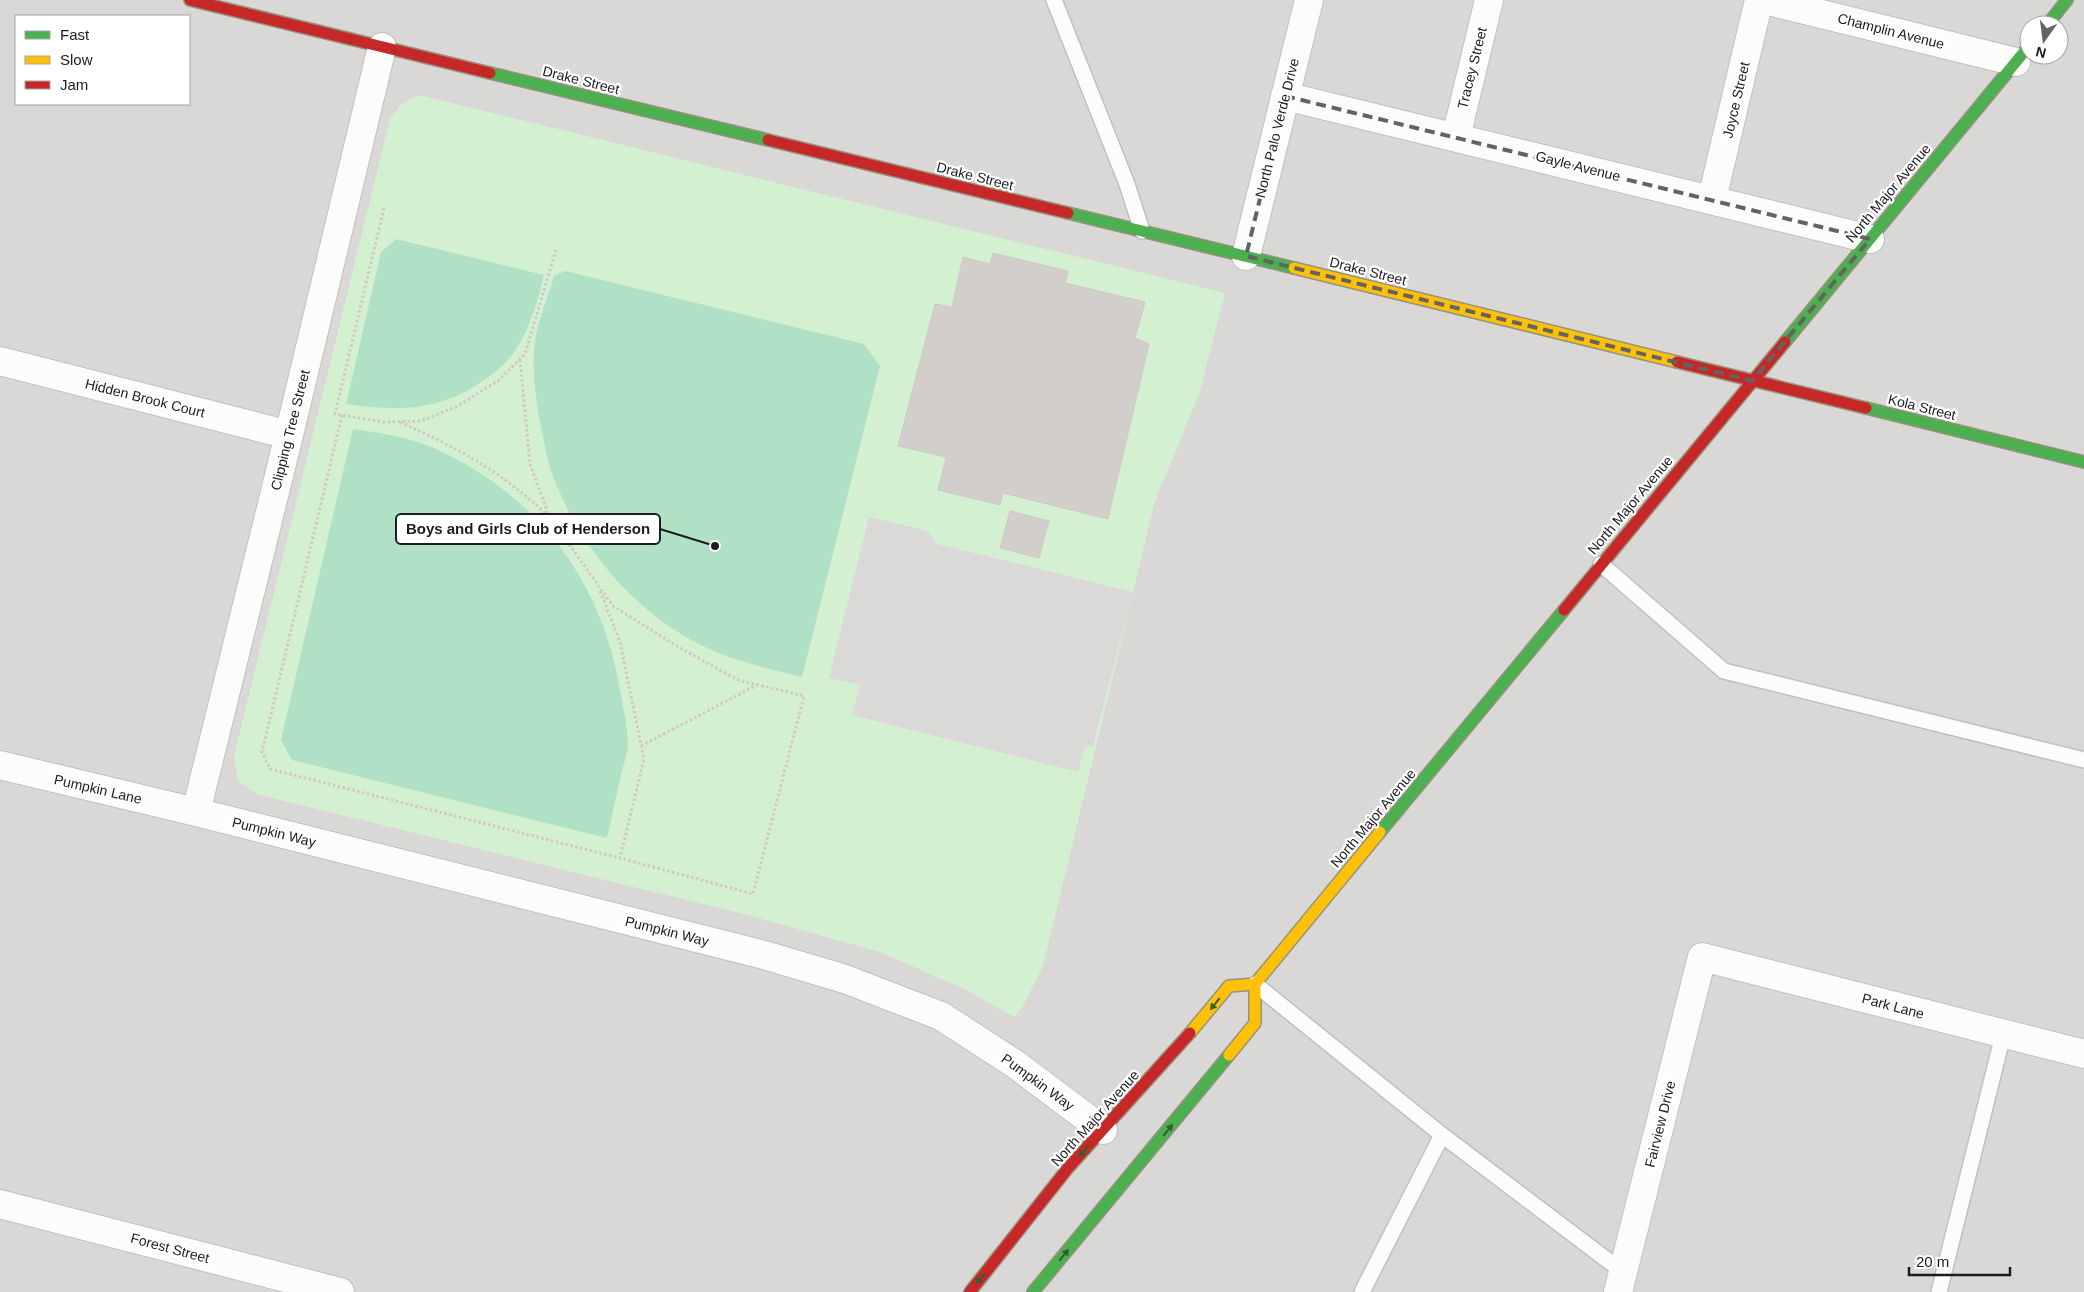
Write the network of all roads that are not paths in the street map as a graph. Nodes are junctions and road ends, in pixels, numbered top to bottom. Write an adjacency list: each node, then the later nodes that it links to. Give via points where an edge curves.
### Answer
1 (190, 0): 9 (street, Drake Street)
2 (1054, 0): 15 (lane, via 1128,184)
3 (1309, 0): 12 (street, North Palo Verde Drive)
4 (1489, 0): 13 (street, Tracey Street)
5 (1759, 0): 14 (street, Joyce Street)
6 (1765, 0): 10 (street, Champlin Avenue)
7 (2067, 0): 8 (street)
8 (2055, 15)
9 (382, 47): 15 (street, Drake Street); 20 (street, Clipping Tree Street)
10 (2019, 53)
11 (2019, 59): 16 (street, North Major Avenue)
12 (1285, 96): 13 (street, Gayle Avenue); 17 (street, North Palo Verde Drive)
13 (1456, 137): 14 (street, Gayle Avenue)
14 (1712, 199): 16 (street, Gayle Avenue)
15 (1142, 232): 17 (street, Drake Street)
16 (1870, 239): 19 (street, North Major Avenue)
17 (1246, 256): 19 (street, Drake Street)
18 (0, 361): 20 (street, Hidden Brook Court)
19 (1752, 381): 21 (street, Kola Street); 22 (street, North Major Avenue)
20 (289, 435): 25 (street, Clipping Tree Street)
21 (2084, 462)
22 (1601, 564): 23 (lane, via 1724,671); 27 (street, North Major Avenue)
23 (2084, 760)
24 (0, 765): 25 (street, Pumpkin Lane)
25 (196, 812): 30 (street, Pumpkin Way, via 755,953 845,979 941,1016 1015,1064)
26 (1702, 957): 28 (street, Park Lane); 33 (street, Fairview Drive)
27 (1255, 984): 30 (street, North Major Avenue, one-way to 30, via 1229,986 1179,1047); 31 (lane); 36 (street, one-way to 27, via 1255,1022)
28 (2003, 1035): 29 (street, Park Lane); 38 (lane)
29 (2084, 1054)
30 (1103, 1130): 35 (street, North Major Avenue, one-way to 35, via 1068,1168)
31 (1442, 1135): 33 (lane); 37 (lane)
32 (0, 1204): 34 (street, Forest Street)
33 (1620, 1282)
34 (340, 1292)
35 (970, 1292)
36 (1033, 1292)
37 (1362, 1292)
38 (1939, 1292)

